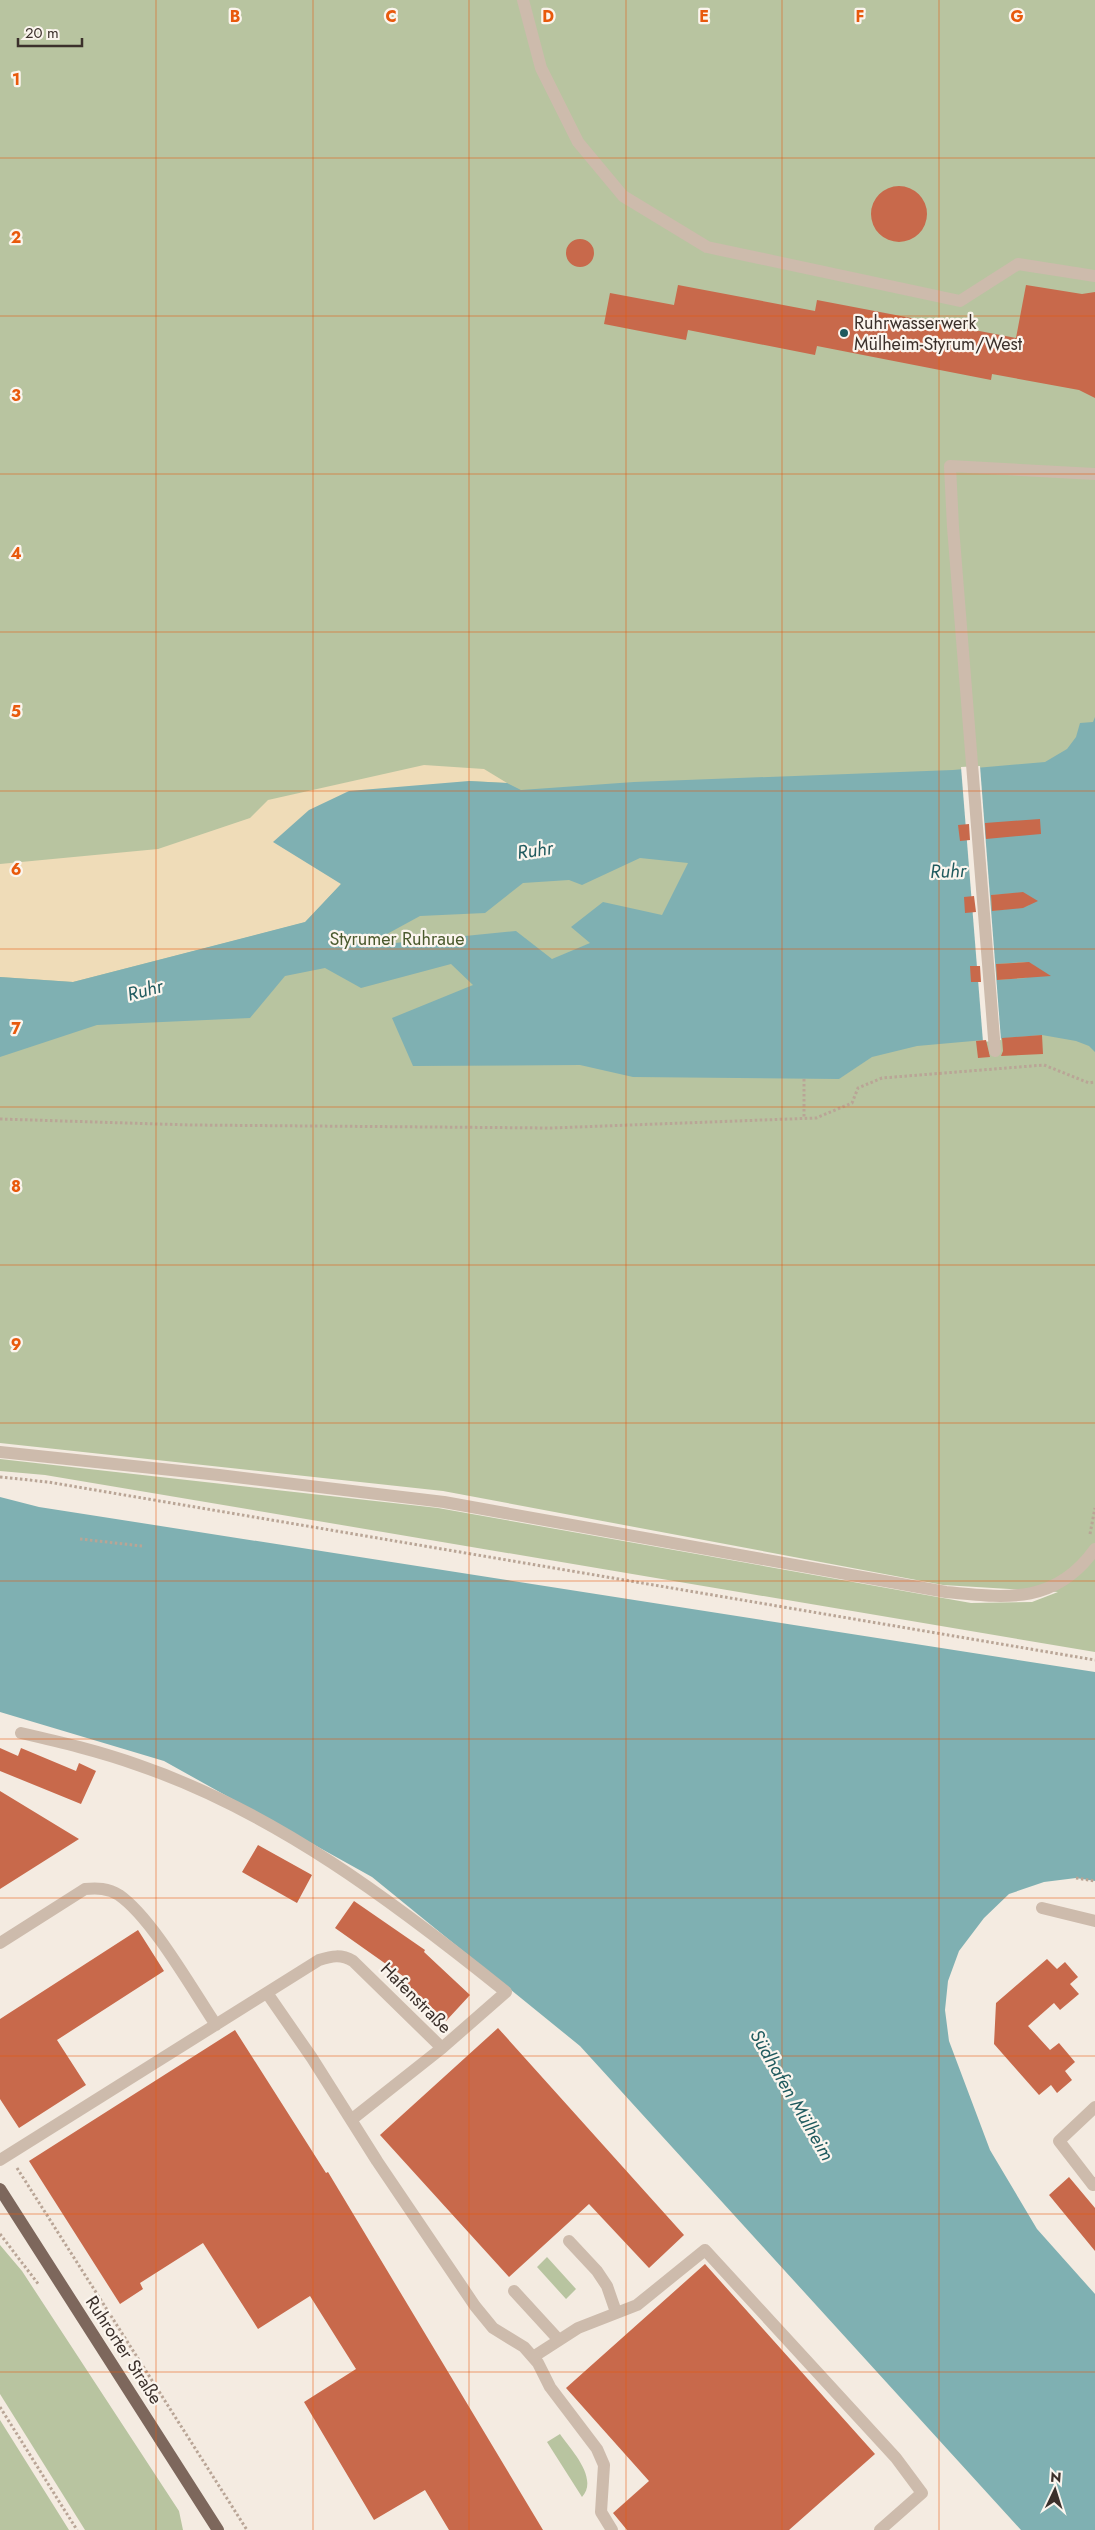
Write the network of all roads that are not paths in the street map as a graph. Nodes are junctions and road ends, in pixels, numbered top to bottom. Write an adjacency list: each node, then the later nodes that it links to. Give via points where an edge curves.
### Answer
1 (523, 0): 2 (street, via 542,68 578,142 623,196 707,247 960,301 1018,264)
2 (1095, 276)
3 (1095, 474): 4 (street, via 950,466)
4 (995, 1051)
5 (0, 1452): 6 (street, via 444,1502 946,1592 1005,1598 1051,1589 1085,1564)
6 (1095, 1549)
7 (21, 1733): 13 (street, via 139,1765 216,1798 318,1854 432,1932 506,1992)
8 (1042, 1908): 9 (street)
9 (1095, 1921)
10 (0, 1943): 12 (street, via 86,1889 102,1888 118,1894 156,1936)
11 (266, 1993): 12 (street, Hafenstraße); 13 (street, Hafenstraße, via 320,1960 345,1956); 15 (street)
12 (216, 2025): 16 (street, Hafenstraße)
13 (442, 2048): 15 (street, Hafenstraße)
14 (1095, 2107): 17 (street, via 1059,2141 1093,2185)
15 (351, 2120): 23 (street, via 475,2306 493,2328 524,2347)
16 (4, 2158)
17 (1095, 2183)
18 (0, 2189): 24 (main road, Ruhrorter Straße)
19 (569, 2241): 21 (street, via 607,2286)
20 (514, 2290): 22 (street)
21 (616, 2312): 22 (street); 26 (street, via 637,2305 704,2250 896,2458 922,2493)
22 (558, 2339): 23 (street)
23 (532, 2357): 25 (street, via 550,2387 597,2449 604,2465 601,2512)
24 (218, 2530)
25 (612, 2530)
26 (880, 2530)

